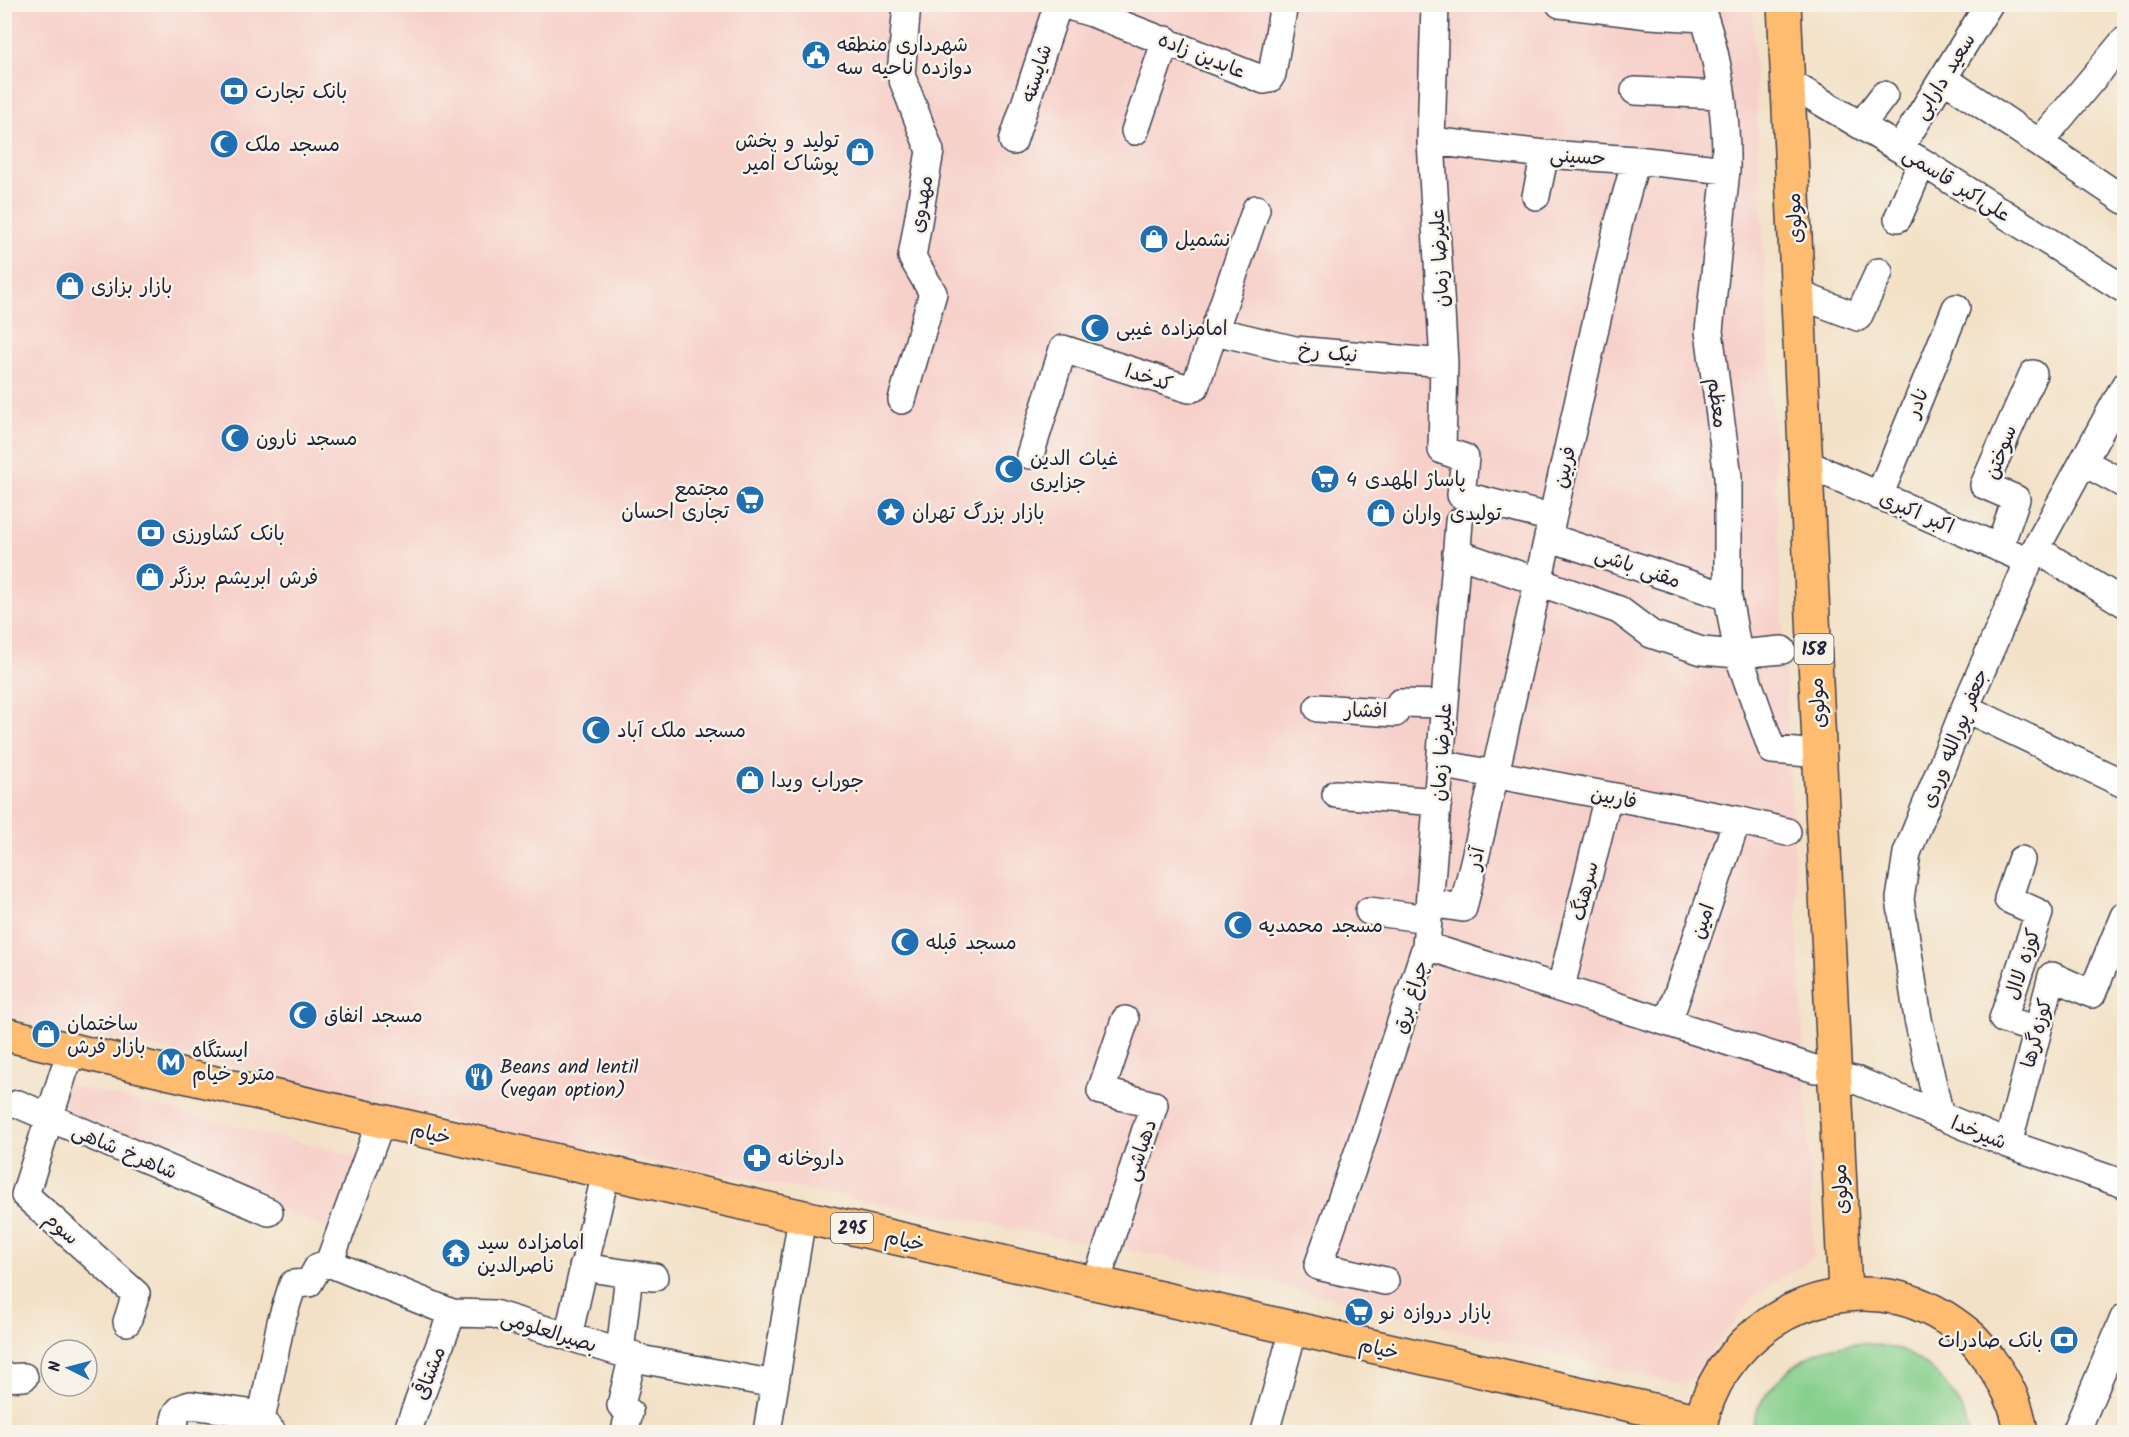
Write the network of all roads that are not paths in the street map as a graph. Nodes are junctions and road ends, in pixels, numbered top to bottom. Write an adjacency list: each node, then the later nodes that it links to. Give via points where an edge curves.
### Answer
1 (908, 4): 39 (street, مهدوی, via 901,75 930,151 912,257 933,293)
2 (1060, 4): 8 (street, عابدین زاده); 20 (street, شایسته)
3 (1284, 4): 11 (street, عابدین زاده, via 1269,79)
4 (1560, 4): 9 (street)
5 (1784, 4): 14 (main road, مولوی / 158)
6 (1989, 4): 13 (street, سعید دارابی)
7 (1435, 5): 21 (street, علیرضا زمان)
8 (1094, 9): 11 (street, عابدین زاده)
9 (1650, 10): 10 (street)
10 (1702, 11): 16 (street, معظم, via 1715,54)
11 (1166, 40): 19 (street)
12 (2124, 40): 22 (street)
13 (1943, 78): 22 (street); 24 (street, سعید دارابی)
14 (1788, 82): 18 (street, علی‌اکبر قاسمی); 33 (main road, مولوی / 158)
15 (1635, 91): 16 (street)
16 (1720, 94): 26 (street, معظم)
17 (1884, 95): 18 (street)
18 (1861, 125): 24 (street, علی‌اکبر قاسمی)
19 (1135, 131)
20 (1013, 141)
21 (1431, 141): 23 (street, حسینی); 36 (street, علیرضا زمان)
22 (2039, 143): 28 (street)
23 (1545, 154): 25 (street, حسینی); 27 (street)
24 (1911, 155): 30 (street, سعید دارابی); 32 (street, علی‌اکبر قاسمی)
25 (1636, 160): 26 (street, حسینی); 47 (street, فربین)
26 (1726, 170): 52 (street, معظم, via 1709,331 1728,477)
27 (1536, 196)
28 (2124, 200)
29 (1256, 209): 35 (street, کدخدا)
30 (1898, 218)
31 (1879, 272): 33 (street, via 1858,316)
32 (2124, 289)
33 (1797, 294): 42 (main road, مولوی / 158)
34 (1956, 308): 45 (street, نادر)
35 (1215, 331): 36 (street, نیک رخ, via 1295,350); 40 (street, کدخدا, via 1193,389 1063,349)
36 (1444, 363): 44 (street, علیرضا زمان, via 1442,450 1465,458)
37 (2032, 374): 48 (street, سوختن, via 1984,485 2016,499)
38 (2122, 398): 41 (street, جعفر پورالله وردی)
39 (902, 400)
40 (1030, 455)
41 (2083, 462): 43 (street); 50 (street, جعفر پورالله وردی)
42 (1805, 464): 45 (street, اکبر اکبری); 59 (main road, مولوی / 158)
43 (2124, 484)
44 (1461, 495): 47 (street, مقنی باشی)
45 (1879, 495): 48 (street, اکبر اکبری)
46 (1459, 522): 49 (street, علیرضا زمان)
47 (1550, 528): 51 (street, فربین); 52 (street, مقنی باشی)
48 (1999, 548): 50 (street, اکبر اکبری)
49 (1456, 553): 51 (street); 56 (street, علیرضا زمان)
50 (2032, 555): 53 (street, اکبر اکبری); 58 (street, جعفر پورالله وردی)
51 (1538, 582): 55 (street, via 1619,610 1651,634 1702,651); 61 (street, فربین)
52 (1728, 597): 55 (street, معظم)
53 (2124, 603)
54 (1782, 650): 55 (street)
55 (1738, 654): 59 (street, معظم, via 1772,750)
56 (1445, 704): 57 (street, افشار, via 1400,704 1395,713); 60 (street, علیرضا زمان)
57 (1318, 708)
58 (1965, 708): 62 (street); 81 (street, جعفر پورالله وردی, via 1907,853 1899,899 1918,1019)
59 (1821, 754): 79 (main road, مولوی / 158)
60 (1440, 764): 61 (street, فاربین); 65 (street, علیرضا زمان)
61 (1495, 774): 64 (street, فاربین); 70 (street, آذر, via 1463,908)
62 (2124, 784)
63 (1336, 794): 65 (street)
64 (1608, 795): 66 (street, فاربین); 73 (street, سرهنگ)
65 (1438, 802): 70 (street, علیرضا زمان)
66 (1737, 820): 67 (street, فاربین); 75 (street, امین)
67 (1787, 831)
68 (2021, 860): 76 (street, کوزه لاال, via 2008,899 2039,912 2003,1019)
69 (1369, 911): 70 (street)
70 (1429, 911): 72 (street, علیرضا زمان)
71 (2124, 916): 76 (street, کوزه‌گرها, via 2092,994 2052,976)
72 (1426, 946): 73 (street, چراغ برق); 91 (street, چراغ برق, via 1318,1266)
73 (1561, 987): 75 (street, چراغ برق)
74 (1125, 1020): 92 (street, دهباشی, via 1101,1091 1154,1105)
75 (1668, 1022): 79 (street, چراغ برق)
76 (2037, 1030): 84 (street, کوزه‌گرها)
77 (4, 1034): 78 (main road, خیام / 295)
78 (73, 1050): 82 (street, شاهرخ شاهی); 83 (main road, خیام / 295)
79 (1825, 1072): 81 (street, شیرخدا, via 1858,1081); 93 (main road, مولوی / 158)
80 (18, 1104): 82 (street)
81 (1940, 1116): 84 (street, شیرخدا)
82 (49, 1119): 87 (street, شاهرخ شاهی); 96 (street, سوم, via 25,1195 136,1294)
83 (381, 1121): 85 (main road, خیام / 295); 89 (street)
84 (2008, 1144): 86 (street, شیرخدا)
85 (606, 1172): 88 (main road, خیام / 295); 90 (street)
86 (2124, 1184)
87 (269, 1212)
88 (802, 1217): 92 (main road, خیام / 295); 100 (street)
89 (329, 1263): 94 (street, بصیرالعلومی); 101 (street, via 318,1267 309,1283 293,1284 281,1322)
90 (583, 1267): 98 (street); 99 (street, via 641,1275)
91 (1385, 1281)
92 (1096, 1283): 97 (main road, خیام / 295)
93 (1845, 1294): 102 (main road, via 1805,1303 1753,1335 1715,1382); 108 (main road, via 1900,1298 1929,1308 1972,1338 2004,1379 2019,1415)
94 (452, 1313): 98 (street, بصیرالعلومی, via 494,1314); 104 (street, مشتاقی)
95 (2124, 1318): 109 (street)
96 (127, 1322)
97 (1294, 1328): 102 (main road, خیام / 295); 107 (street)
98 (568, 1336): 99 (street, بصیرالعلومی)
99 (626, 1354): 100 (street, بصیرالعلومی); 105 (street, via 621,1405 629,1412)
100 (775, 1384): 106 (street)
101 (267, 1424): 103 (street, via 191,1405 177,1412)
102 (1700, 1427)
103 (173, 1432)
104 (407, 1432)
105 (625, 1432)
106 (767, 1432)
107 (1265, 1432)
108 (2021, 1432)
109 (2076, 1432)

